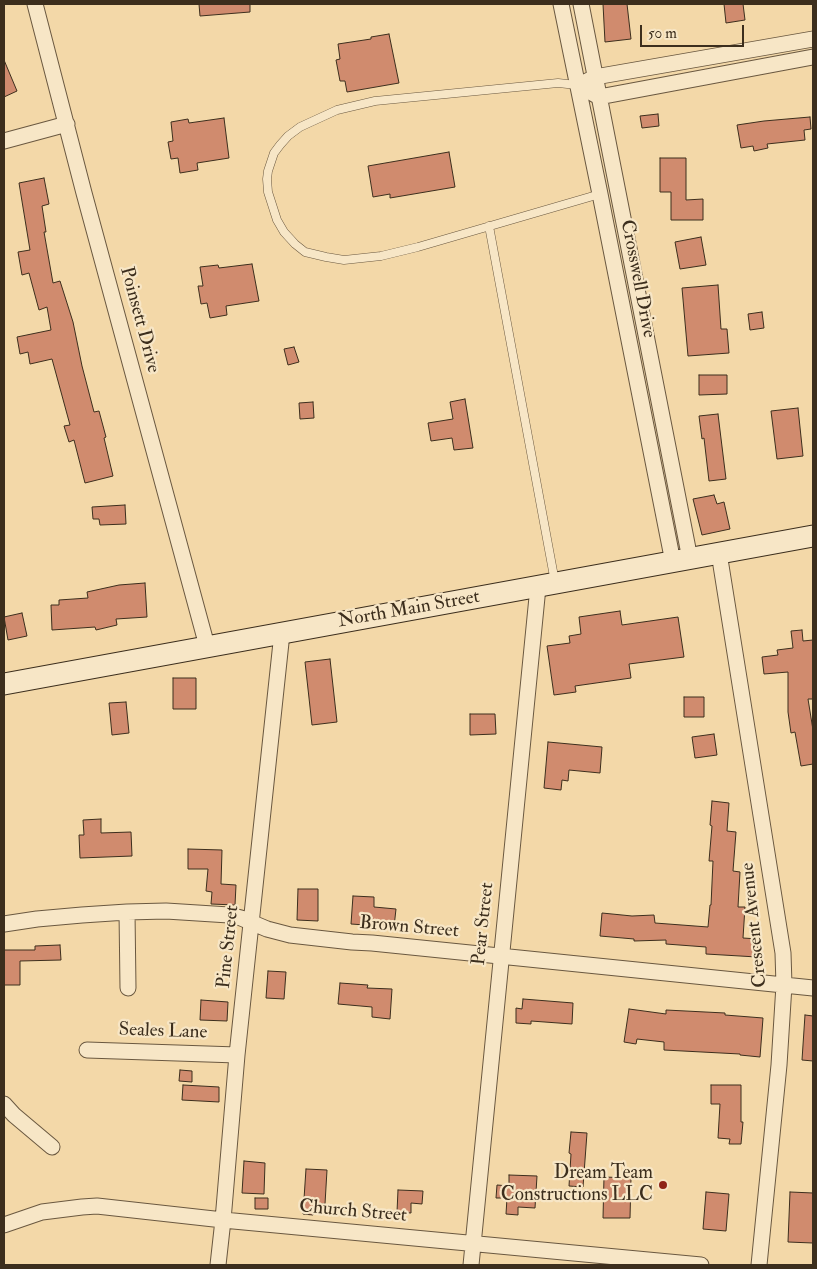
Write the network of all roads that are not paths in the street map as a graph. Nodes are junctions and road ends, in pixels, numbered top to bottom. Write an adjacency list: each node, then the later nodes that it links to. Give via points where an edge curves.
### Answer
1 (35, 4): 9 (street, Poinsett Drive)
2 (561, 4): 7 (street, Crosswell Drive)
3 (581, 4): 6 (street, Crosswell Drive)
4 (813, 39): 6 (street)
5 (813, 57): 8 (street)
6 (595, 77): 7 (street); 8 (street, Crosswell Drive)
7 (577, 85): 8 (street); 11 (street, Crosswell Drive); 12 (lane, via 558,83 385,100 337,110 288,136 271,161 267,179 272,207 284,232 305,252 344,260 362,259)
8 (599, 97): 15 (street, Crosswell Drive)
9 (67, 124): 10 (street); 18 (street, Poinsett Drive)
10 (4, 141)
11 (600, 194): 12 (lane); 15 (street, Crosswell Drive)
12 (489, 226): 16 (lane)
13 (813, 536): 14 (main road, North Main Street)
14 (719, 553): 15 (main road, North Main Street); 24 (street, Crescent Avenue, via 777,910)
15 (681, 560): 16 (main road, North Main Street)
16 (547, 585): 17 (main road, North Main Street); 23 (street, Pear Street)
17 (282, 632): 18 (main road, North Main Street); 21 (street, Pine Street)
18 (207, 646): 19 (main road, North Main Street)
19 (4, 684)
20 (127, 912): 21 (street, Brown Street, via 229,915); 22 (street, Brown Street, via 37,918); 25 (street)
21 (251, 922): 23 (street, Brown Street, via 290,935); 28 (street, Pine Street)
22 (4, 924)
23 (501, 957): 24 (street, Brown Street); 33 (street, Pear Street)
24 (784, 985): 26 (street, Brown Street); 37 (street, Crescent Avenue)
25 (128, 988)
26 (813, 988)
27 (87, 1050): 28 (street, Seales Lane)
28 (237, 1055): 31 (street, Pine Street)
29 (4, 1104): 30 (street)
30 (52, 1146)
31 (224, 1220): 32 (street, Church Street, via 97,1206 42,1212); 33 (street, Church Street); 34 (street, Pine Street)
32 (4, 1225)
33 (473, 1243): 35 (street, Pear Street); 36 (street, Church Street)
34 (218, 1265)
35 (471, 1265)
36 (701, 1265)
37 (759, 1265)

